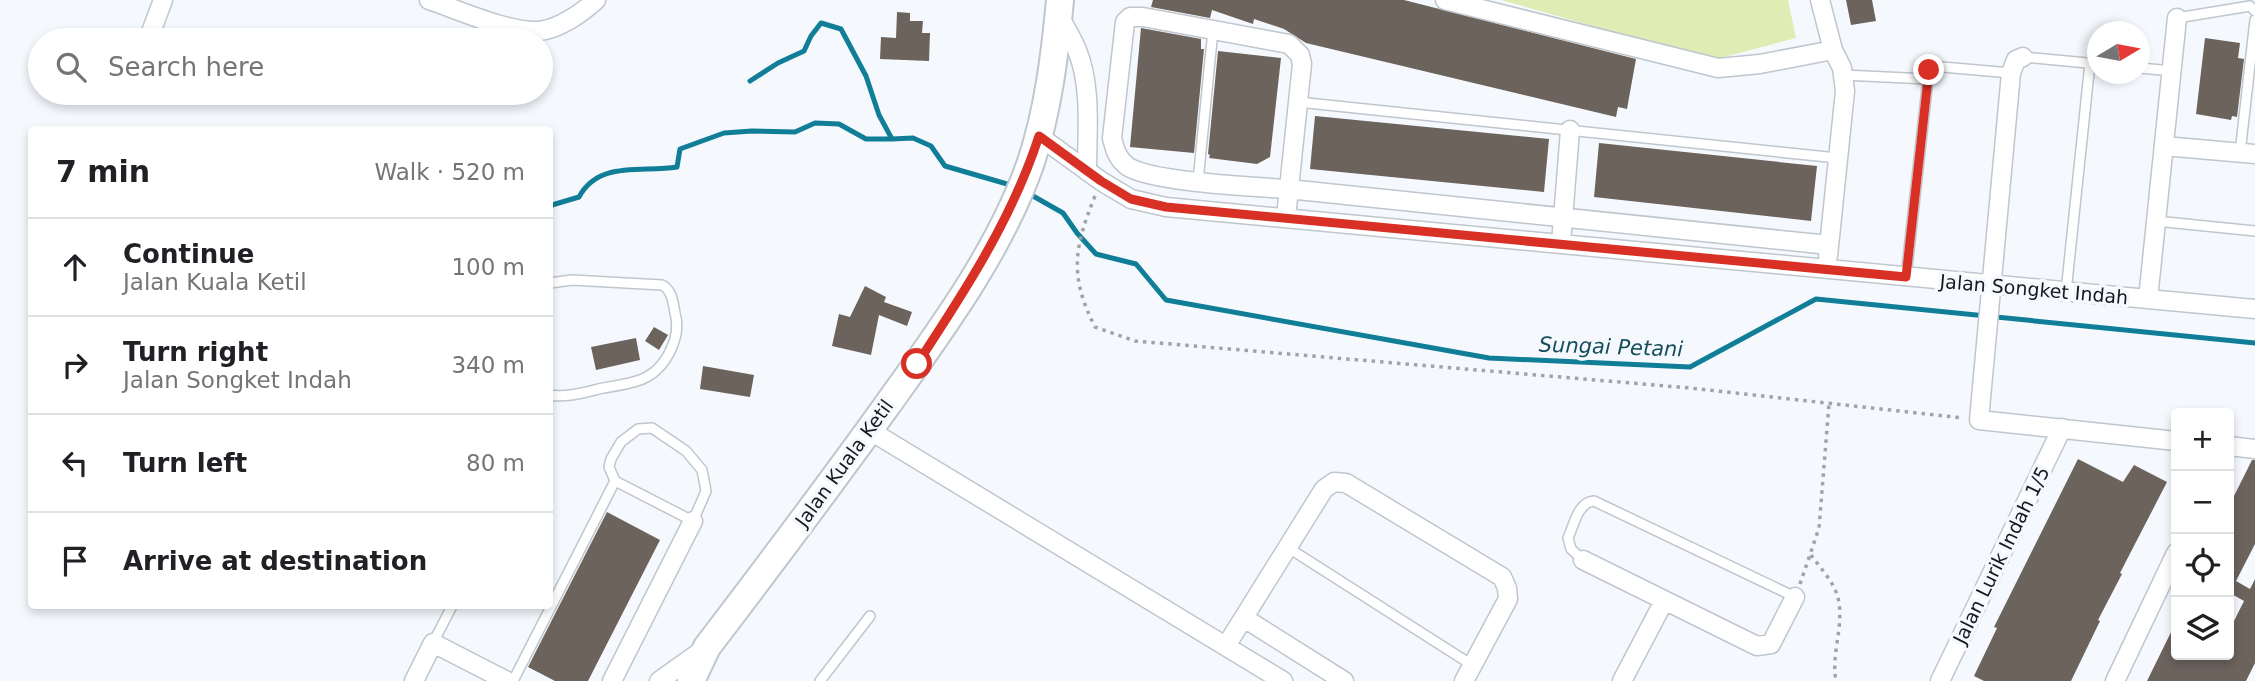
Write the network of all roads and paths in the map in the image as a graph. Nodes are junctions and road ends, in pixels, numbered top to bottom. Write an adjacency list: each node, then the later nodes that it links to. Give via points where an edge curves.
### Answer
1 (163, 0): 10 (street)
2 (429, 0): 11 (street)
3 (596, 0): 12 (street, via 568,21)
4 (1445, 0): 14 (street, via 1718,68)
5 (1820, 0): 14 (street)
6 (1060, 8): 25 (main road, Jalan Kuala Ketil); 29 (street, via 1084,79)
7 (2255, 11): 8 (lane, via 2250,6)
8 (2177, 18): 18 (street)
9 (2255, 20): 27 (lane)
10 (152, 28)
11 (514, 28)
12 (549, 28)
13 (1213, 30): 23 (street, via 1289,44 1303,64); 30 (lane); 30 (street, via 1143,17 1125,22 1112,138 1116,155 1139,172)
14 (1833, 50): 20 (street)
15 (2023, 57): 16 (lane); 19 (street, via 2016,60)
16 (2087, 62)
17 (2150, 69): 18 (lane)
18 (2172, 71): 26 (street)
19 (2011, 73): 21 (lane, via 1938,65 1931,66); 42 (street)
20 (1843, 75): 21 (lane); 28 (street)
21 (1928, 79): 39 (lane)
22 (2091, 84): 41 (lane)
23 (1298, 102): 24 (lane); 31 (street)
24 (1570, 131): 28 (lane); 33 (street)
25 (1039, 136): 29 (street, Jalan Songket Indah); 49 (main road, Jalan Kuala Ketil, via 1011,209 958,303)
26 (2164, 146): 27 (street); 34 (street)
27 (2248, 154)
28 (1837, 158): 37 (street)
29 (1094, 176): 32 (street, Jalan Songket Indah, via 1131,199 1166,207); 46 (path, via 1078,245 1077,278 1095,327 1135,341)
30 (1198, 181): 31 (street)
31 (1288, 190): 32 (street); 33 (street)
32 (1286, 217): 36 (street, Jalan Songket Indah)
33 (1563, 218): 36 (street); 37 (street)
34 (2156, 221): 35 (lane); 43 (street)
35 (2255, 231)
36 (1561, 244): 38 (street, Jalan Songket Indah)
37 (1829, 245): 38 (street)
38 (1827, 270): 39 (street, Jalan Songket Indah)
39 (1906, 277): 42 (street, Jalan Songket Indah)
40 (553, 283): 45 (lane, via 662,285 671,295 677,335 660,365 642,379)
41 (2066, 292): 42 (street, Jalan Songket Indah); 43 (street, Jalan Songket Indah)
42 (1991, 293): 47 (street)
43 (2148, 299): 44 (street, Jalan Songket Indah)
44 (2255, 309)
45 (553, 395)
46 (1829, 404): 47 (path); 56 (path, via 1819,528)
47 (1979, 420): 48 (street)
48 (2062, 428): 50 (street); 82 (street, Jalan Lurik Indah 1/5)
49 (869, 430): 67 (street); 68 (main road, Jalan Kuala Ketil)
50 (2171, 440)
51 (2234, 447): 52 (street)
52 (2255, 449)
53 (615, 481): 54 (lane); 54 (lane, via 609,467 621,442 638,429 652,428 686,451 702,470 706,491); 61 (lane)
54 (693, 521): 73 (street)
55 (1287, 547): 65 (street); 69 (lane); 69 (street, via 1324,489 1334,482 1346,483 1502,577 1508,599)
56 (1811, 555): 59 (path); 81 (path, via 1839,602)
57 (1583, 560): 59 (lane, via 1568,538 1583,506 1594,500); 60 (street)
58 (2171, 563): 83 (street)
59 (1795, 597): 60 (street, via 1776,637 1765,646)
60 (1664, 601): 80 (street)
61 (553, 603)
62 (450, 609): 66 (lane)
63 (550, 609): 72 (lane)
64 (870, 617): 76 (lane)
65 (1244, 618): 67 (street); 78 (street)
66 (433, 643): 70 (street); 71 (street)
67 (1226, 646): 77 (street)
68 (707, 647): 74 (street); 75 (main road, Jalan Kuala Ketil)
69 (1472, 664): 79 (street)
70 (414, 681)
71 (507, 681)
72 (513, 681)
73 (612, 681)
74 (659, 681)
75 (691, 681)
76 (820, 681)
77 (1283, 681)
78 (1344, 681)
79 (1464, 681)
80 (1622, 681)
81 (1836, 681)
82 (1940, 681)
83 (2115, 681)

